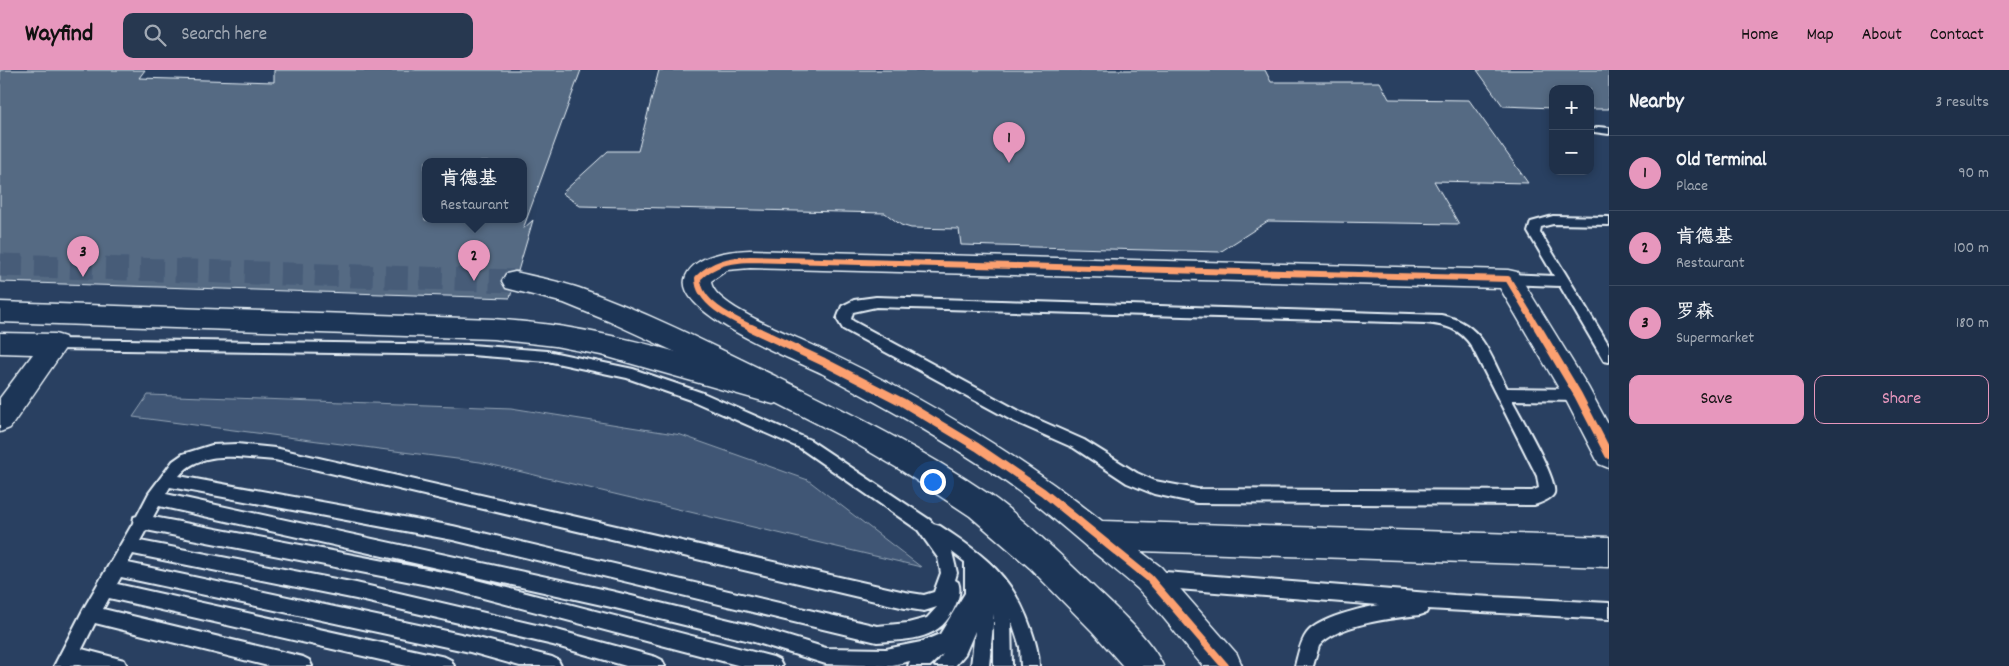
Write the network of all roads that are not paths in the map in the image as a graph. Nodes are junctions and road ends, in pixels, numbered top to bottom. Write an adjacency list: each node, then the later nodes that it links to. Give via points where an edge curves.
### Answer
1 (1609, 220): 4 (lane, via 1552,220 1535,226 1536,237)
2 (1508, 279): 4 (lane); 10 (street); 18 (street, via 750,259 712,265 698,278 698,288 712,305 745,325 902,402 977,447)
3 (515, 281): 11 (street, via 618,314)
4 (1562, 281): 8 (lane)
5 (0, 312): 11 (street, via 473,328 536,333 575,338)
6 (0, 343): 7 (street)
7 (54, 344): 12 (street); 17 (lane, via 471,350 547,356 628,373 748,417 805,444)
8 (1609, 356)
9 (1502, 394): 9 (lane, via 1472,335 1458,323 1444,319 876,302 854,305 844,315 848,325 855,330 1018,417 1079,444 1132,478 1154,487 1197,496 1534,498 1547,491 1547,485); 10 (lane)
10 (1578, 395): 13 (street)
11 (799, 401): 45 (street, via 910,460 981,506 1041,558)
12 (0, 420)
13 (1609, 456)
14 (167, 480): 15 (lane); 22 (lane, via 178,466 198,455 242,450 275,454 886,597 924,603 940,598 948,580); 22 (lane, via 453,533 877,634 932,625 945,610 951,595)
15 (154, 498): 16 (lane); 32 (lane, via 611,599 754,634 826,656 886,658)
16 (140, 522): 19 (lane); 39 (lane, via 452,582)
17 (924, 525): 21 (lane); 22 (lane, via 946,556)
18 (1097, 535): 20 (street); 25 (street)
19 (127, 546): 23 (lane); 38 (lane, via 356,591)
20 (1609, 552)
21 (973, 557): 24 (lane); 28 (lane)
22 (949, 566)
23 (116, 568): 27 (lane); 37 (lane, via 470,644)
24 (987, 570): 26 (lane); 42 (lane)
25 (1149, 578): 29 (lane); 46 (street)
26 (1002, 586): 43 (lane); 44 (lane, via 1019,615 1031,657)
27 (104, 589): 31 (lane); 36 (lane)
28 (974, 591): 32 (lane); 41 (lane, via 970,623 960,648)
29 (1454, 604): 30 (lane); 47 (lane, via 1382,611 1351,619 1316,637)
30 (1609, 611)
31 (90, 614): 33 (lane); 35 (lane)
32 (946, 640): 40 (lane)
33 (66, 660): 34 (lane)
34 (118, 666)
35 (303, 666)
36 (445, 666)
37 (552, 666)
38 (656, 666)
39 (773, 666)
40 (917, 666)
41 (944, 666)
42 (980, 666)
43 (1002, 666)
44 (1030, 666)
45 (1146, 666)
46 (1225, 666)
47 (1304, 666)

